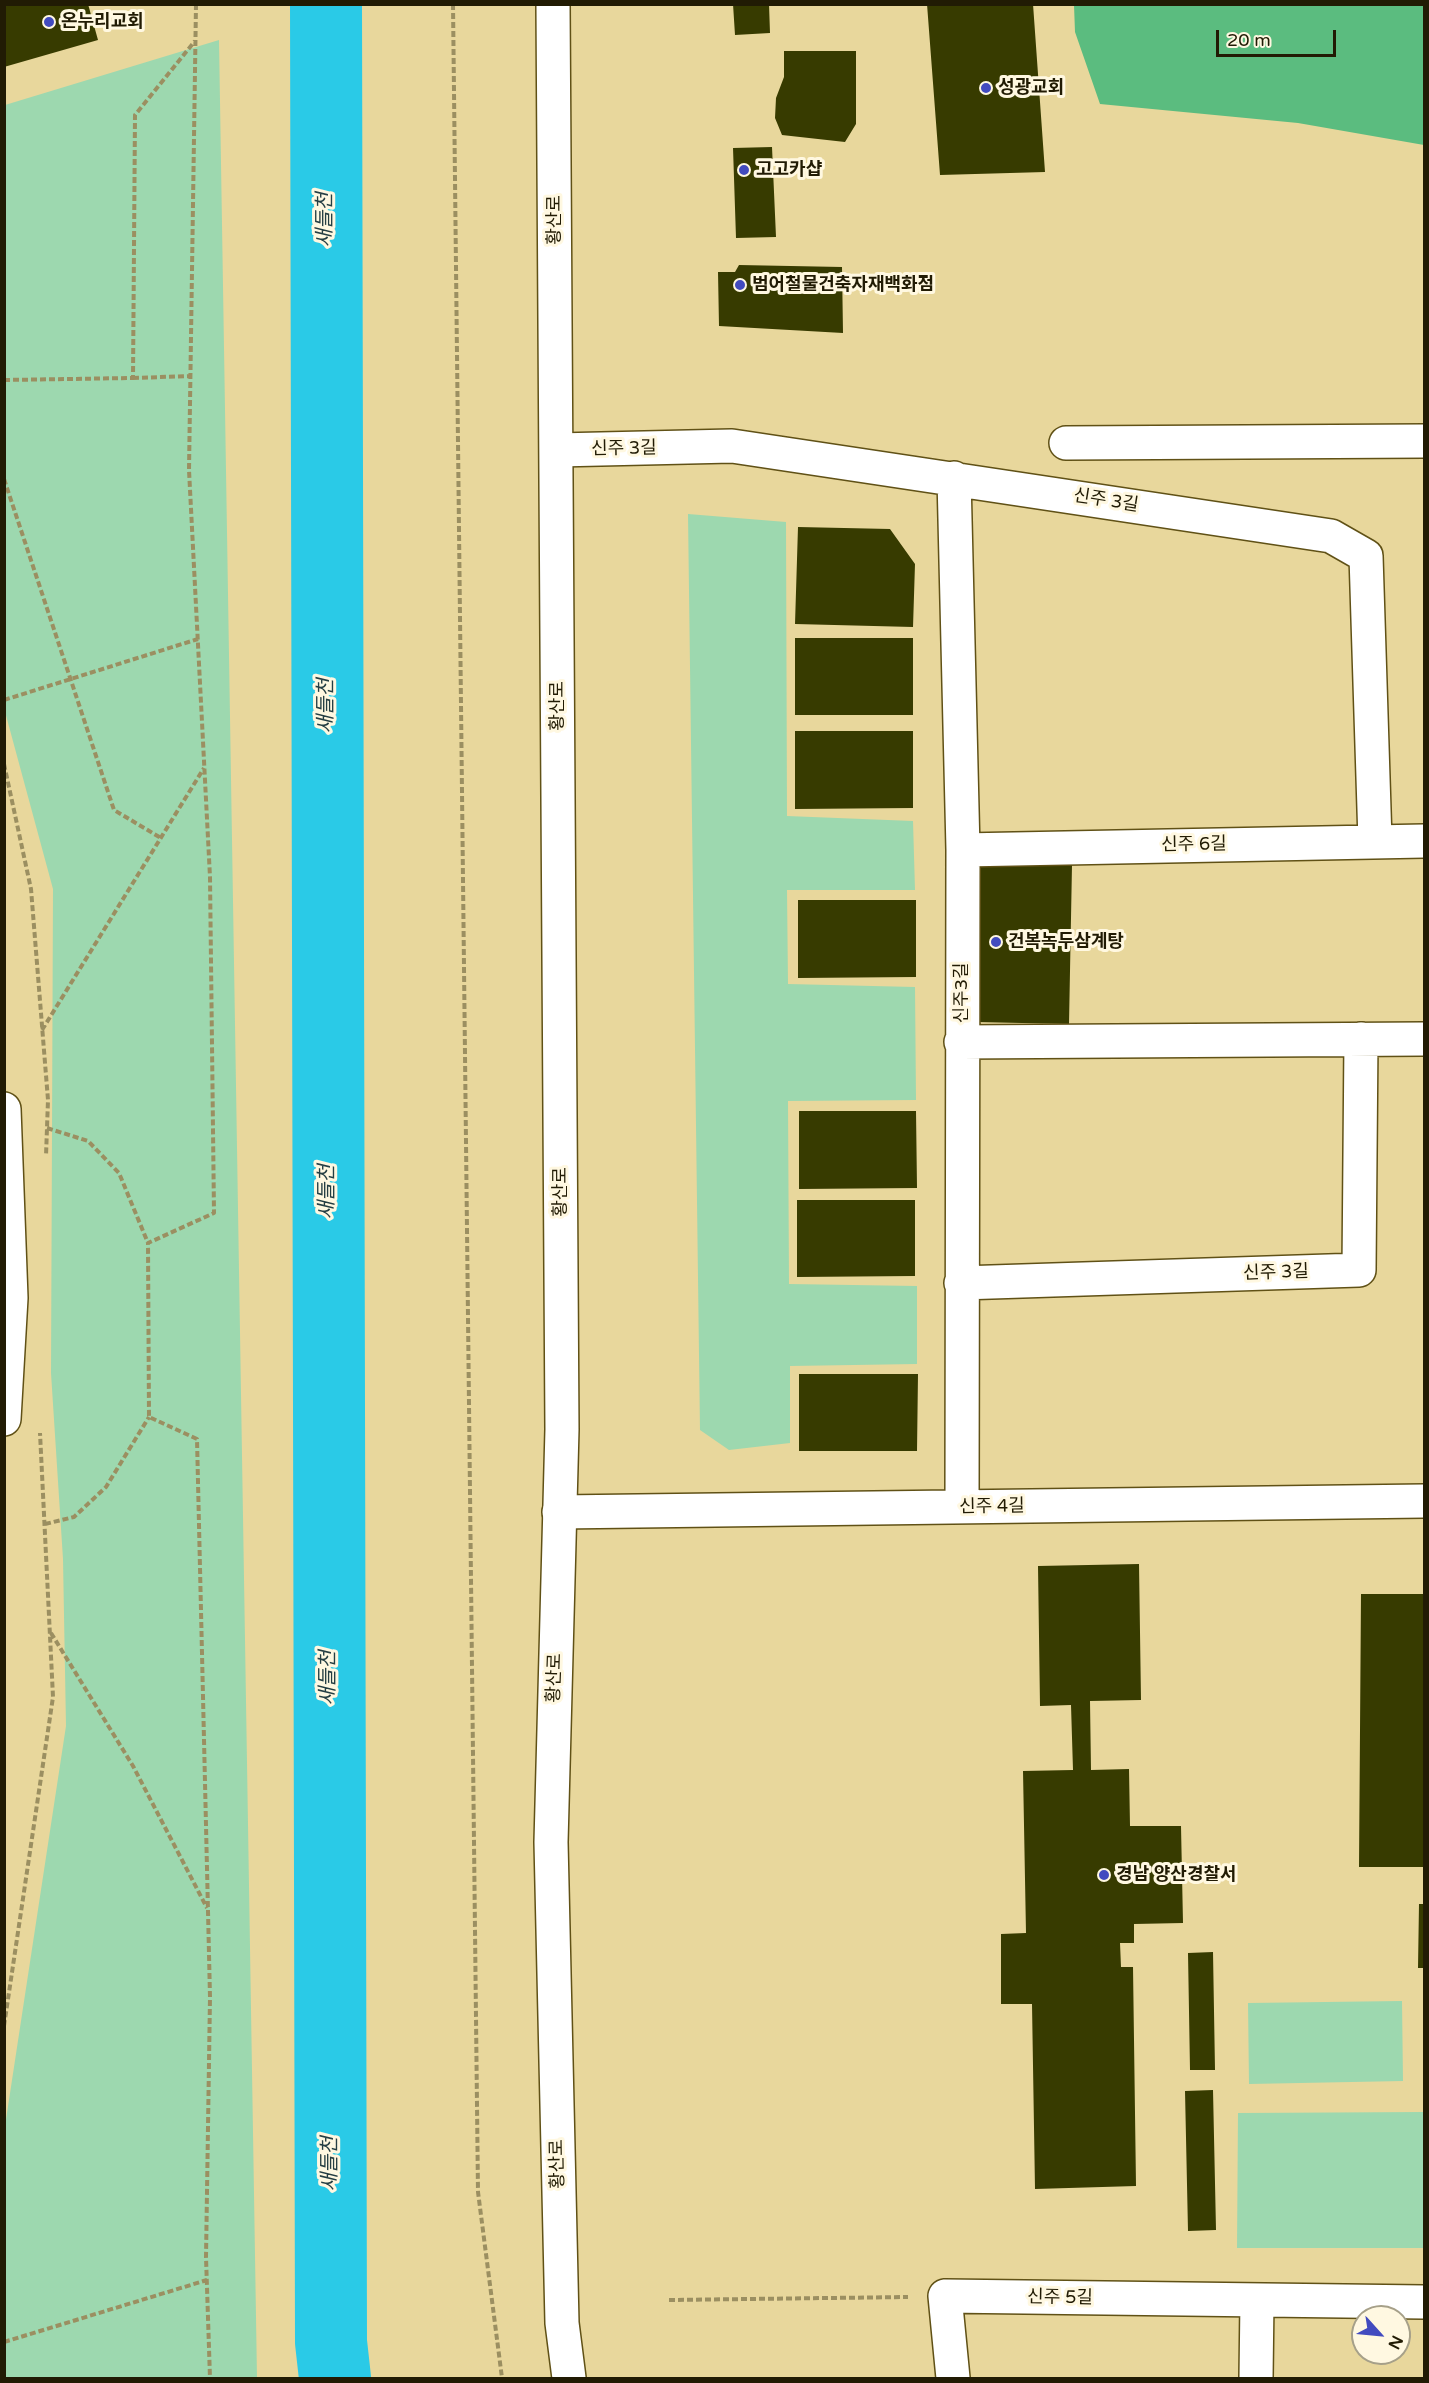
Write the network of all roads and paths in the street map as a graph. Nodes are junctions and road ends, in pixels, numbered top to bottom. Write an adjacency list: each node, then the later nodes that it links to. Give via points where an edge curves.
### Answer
1 (196, 4): 4 (path)
2 (453, 4): 43 (path, via 478,2192)
3 (553, 4): 10 (street, 황산로)
4 (196, 40): 5 (path); 6 (path, via 135,115)
5 (191, 376): 6 (path); 13 (path, via 189,470)
6 (133, 378): 7 (path)
7 (4, 380)
8 (1425, 441): 9 (street)
9 (1066, 443)
10 (557, 450): 11 (street, 신주 3길, via 732,446); 32 (street, 황산로, via 562,1417)
11 (954, 478): 17 (street, 신주 3길, via 1331,536 1366,556); 19 (street, 신주3길)
12 (4, 479): 16 (path, via 114,810)
13 (198, 639): 14 (path); 15 (path)
14 (4, 700)
15 (204, 768): 16 (path); 26 (path, via 210,877 214,1213)
16 (161, 838): 20 (path)
17 (1375, 841): 18 (street, 신주 6길); 19 (street, 신주 6길)
18 (1425, 841)
19 (963, 850): 23 (street, 신주3길)
20 (42, 1030)
21 (1361, 1039): 22 (street); 23 (street); 27 (street, 신주 3길, via 1359,1270)
22 (1425, 1039)
23 (961, 1042): 27 (street, 신주3길)
24 (4, 1109): 29 (street, via 11,1298)
25 (47, 1128): 26 (path, via 88,1141 119,1173)
26 (148, 1243): 28 (path)
27 (962, 1283): 31 (street, 신주3길)
28 (149, 1417): 33 (path, via 106,1487 75,1517); 35 (path, via 197,1439)
29 (4, 1419)
30 (1425, 1501): 31 (street, 신주 4길)
31 (962, 1507): 32 (street, 신주 4길)
32 (559, 1512): 44 (street, 황산로, via 551,1842 562,2323)
33 (45, 1524)
34 (50, 1632): 35 (path, via 133,1766)
35 (208, 1911): 36 (path)
36 (207, 2280): 41 (path); 42 (path)
37 (945, 2296): 38 (path); 39 (street, 신주 5길); 45 (street)
38 (669, 2300)
39 (1257, 2300): 40 (street, 신주 5길); 46 (street)
40 (1425, 2302)
41 (4, 2342)
42 (210, 2379)
43 (502, 2379)
44 (569, 2379)
45 (953, 2379)
46 (1256, 2379)

